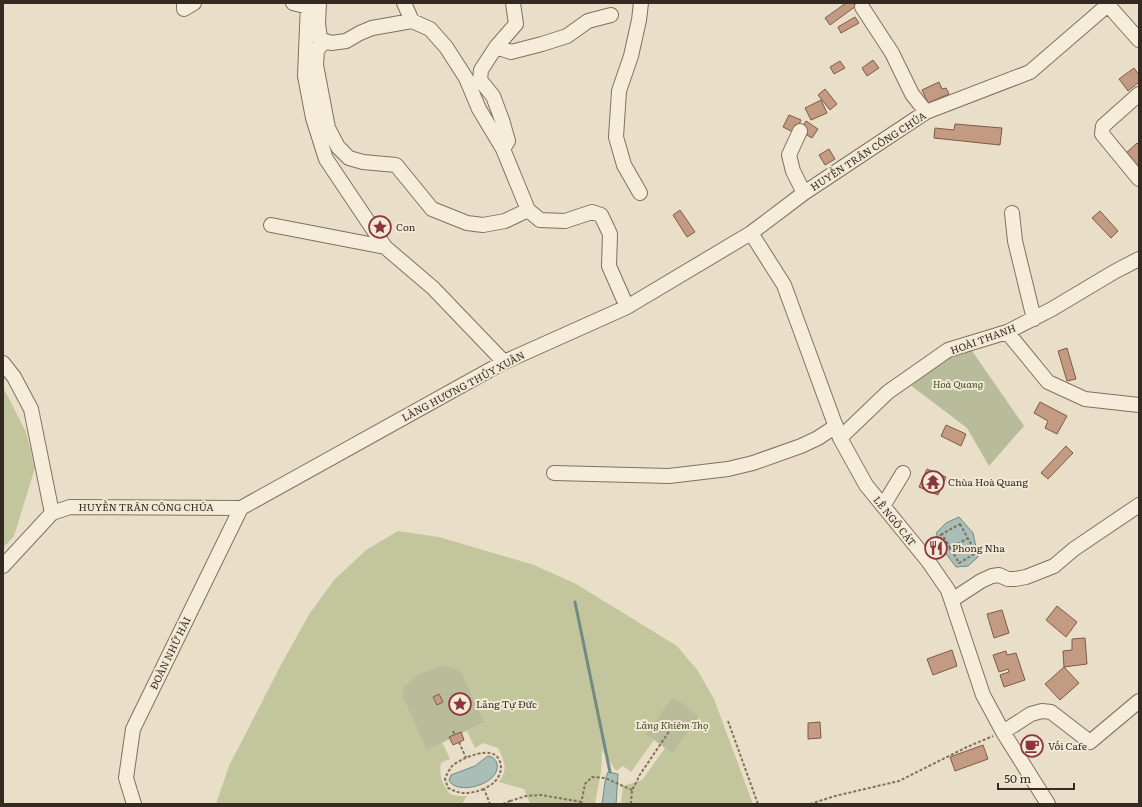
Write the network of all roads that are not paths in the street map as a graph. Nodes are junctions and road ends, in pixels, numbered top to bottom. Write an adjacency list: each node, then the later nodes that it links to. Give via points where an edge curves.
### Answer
1 (184, 3): 2 (street, via 184,9)
2 (194, 3)
3 (294, 3): 7 (street)
4 (404, 3): 11 (street)
5 (513, 3): 14 (street, via 516,24)
6 (640, 3): 20 (street, via 631,56 619,91 616,137 624,164)
7 (312, 4): 13 (street, via 320,39); 26 (street, via 305,76 313,118 326,159)
8 (1109, 4): 12 (street); 16 (street, HUYỀN TRÂN CÔNG CHÚA, via 1030,72)
9 (862, 8): 16 (street, via 892,53 912,94)
10 (611, 15): 14 (street, via 588,20 567,36 542,44 510,52)
11 (412, 21): 13 (street, via 372,28 346,41); 18 (street, via 430,29 446,46 466,78 479,109)
12 (1139, 40)
13 (325, 41): 22 (street, via 317,50 316,66 328,128 338,147 349,158 396,165 432,209 467,223 483,225 505,221)
14 (496, 47): 18 (street, via 481,70 480,80 493,96 502,120 508,141)
15 (1139, 94): 19 (street, via 1103,126 1102,134)
16 (926, 112): 21 (street, HUYỀN TRÂN CÔNG CHÚA)
17 (800, 131): 21 (street, via 789,155)
18 (503, 149): 22 (street)
19 (1139, 179)
20 (640, 193)
21 (804, 193): 25 (street, HUYỀN TRÂN CÔNG CHÚA)
22 (528, 210): 28 (street, via 540,220 565,221 592,212 601,215 610,234 609,266)
23 (1012, 213): 29 (street, via 1015,241)
24 (271, 225): 26 (street)
25 (751, 233): 28 (street, LÀNG HƯƠNG THỦY XUÂN); 34 (street, LÊ NGÔ CÁT, via 784,285)
26 (386, 247): 31 (street, via 433,288)
27 (1139, 259): 29 (street, HOÀI THANH)
28 (627, 307): 31 (street, LÀNG HƯƠNG THỦY XUÂN)
29 (1034, 319): 30 (street, HOÀI THANH)
30 (1007, 332): 33 (street, via 1048,382 1085,399); 34 (street, HOÀI THANH, via 948,350 888,392)
31 (504, 362): 39 (street, LÀNG HƯƠNG THỦY XUÂN)
32 (3, 363): 40 (street, via 31,408)
33 (1139, 405)
34 (838, 432): 35 (street, HOÀI THANH, via 753,463 728,469 669,476); 38 (street, LÊ NGÔ CÁT, via 866,485)
35 (554, 473)
36 (903, 473): 38 (street)
37 (1139, 505): 42 (street, via 1074,549 1054,566 1021,578 992,576)
38 (883, 506): 42 (street, LÊ NGÔ CÁT, via 928,561)
39 (241, 508): 40 (street, HUYỀN TRÂN CÔNG CHÚA, via 70,507); 45 (street, ĐOÀN NHỮ HÀI, via 133,729 126,778)
40 (52, 513): 41 (street, HUYỀN TRÂN CÔNG CHÚA)
41 (3, 566)
42 (952, 600): 44 (street, LÊ NGÔ CÁT, via 983,695)
43 (1139, 701): 44 (street, via 1089,742 1051,712 1031,714)
44 (1003, 732): 46 (street, LÊ NGÔ CÁT)
45 (134, 804)
46 (1048, 804)

